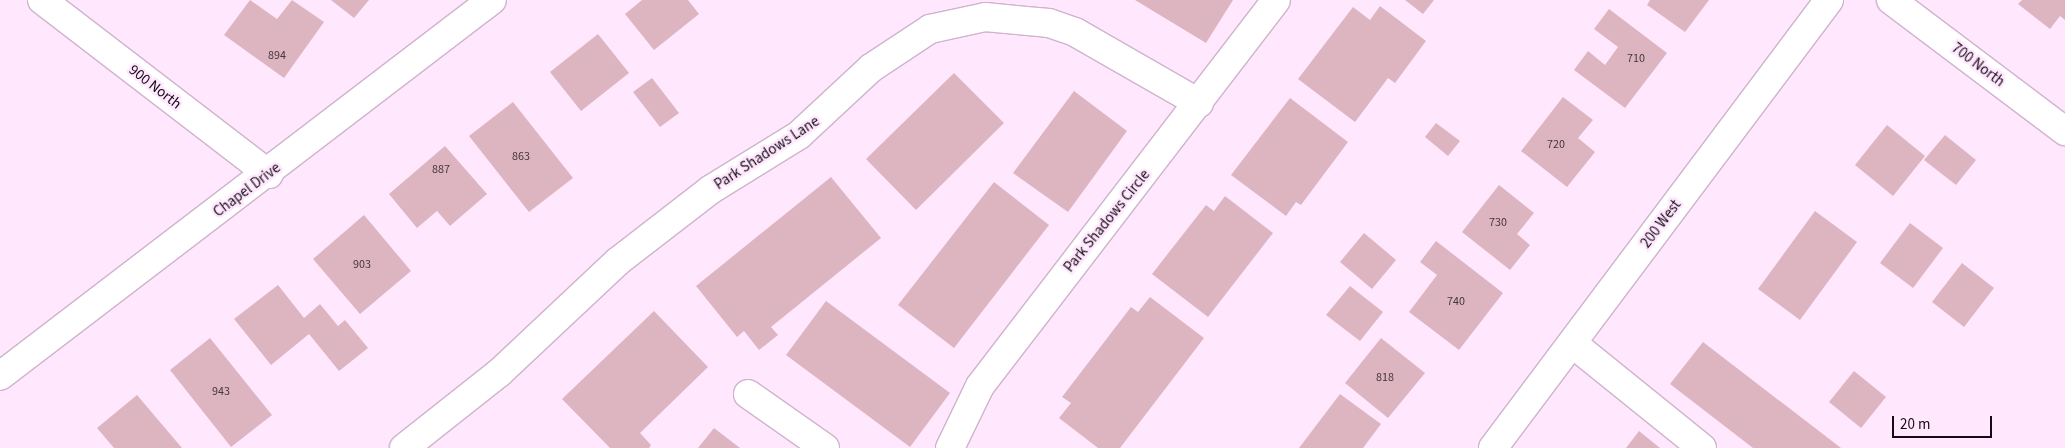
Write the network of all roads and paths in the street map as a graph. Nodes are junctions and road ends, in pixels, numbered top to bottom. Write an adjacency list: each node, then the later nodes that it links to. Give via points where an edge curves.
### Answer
1 (42, 0): 8 (street, 900 North)
2 (492, 0): 8 (street, Chapel Drive)
3 (1276, 0): 6 (street, Park Shadows Circle)
4 (1829, 0): 9 (street, 200 West)
5 (1891, 0): 7 (street, 700 North)
6 (1199, 103): 12 (street, Park Shadows Lane, via 1075,32 1049,23 985,16 930,29 871,68 799,135 710,190 617,262 499,373); 14 (street, Park Shadows Circle, via 980,386)
7 (2065, 131)
8 (269, 174): 10 (street, Chapel Drive)
9 (1572, 343): 15 (street, 200 West); 16 (street)
10 (0, 376)
11 (748, 394): 13 (street)
12 (404, 448)
13 (825, 448)
14 (950, 448)
15 (1493, 448)
16 (1702, 448)

